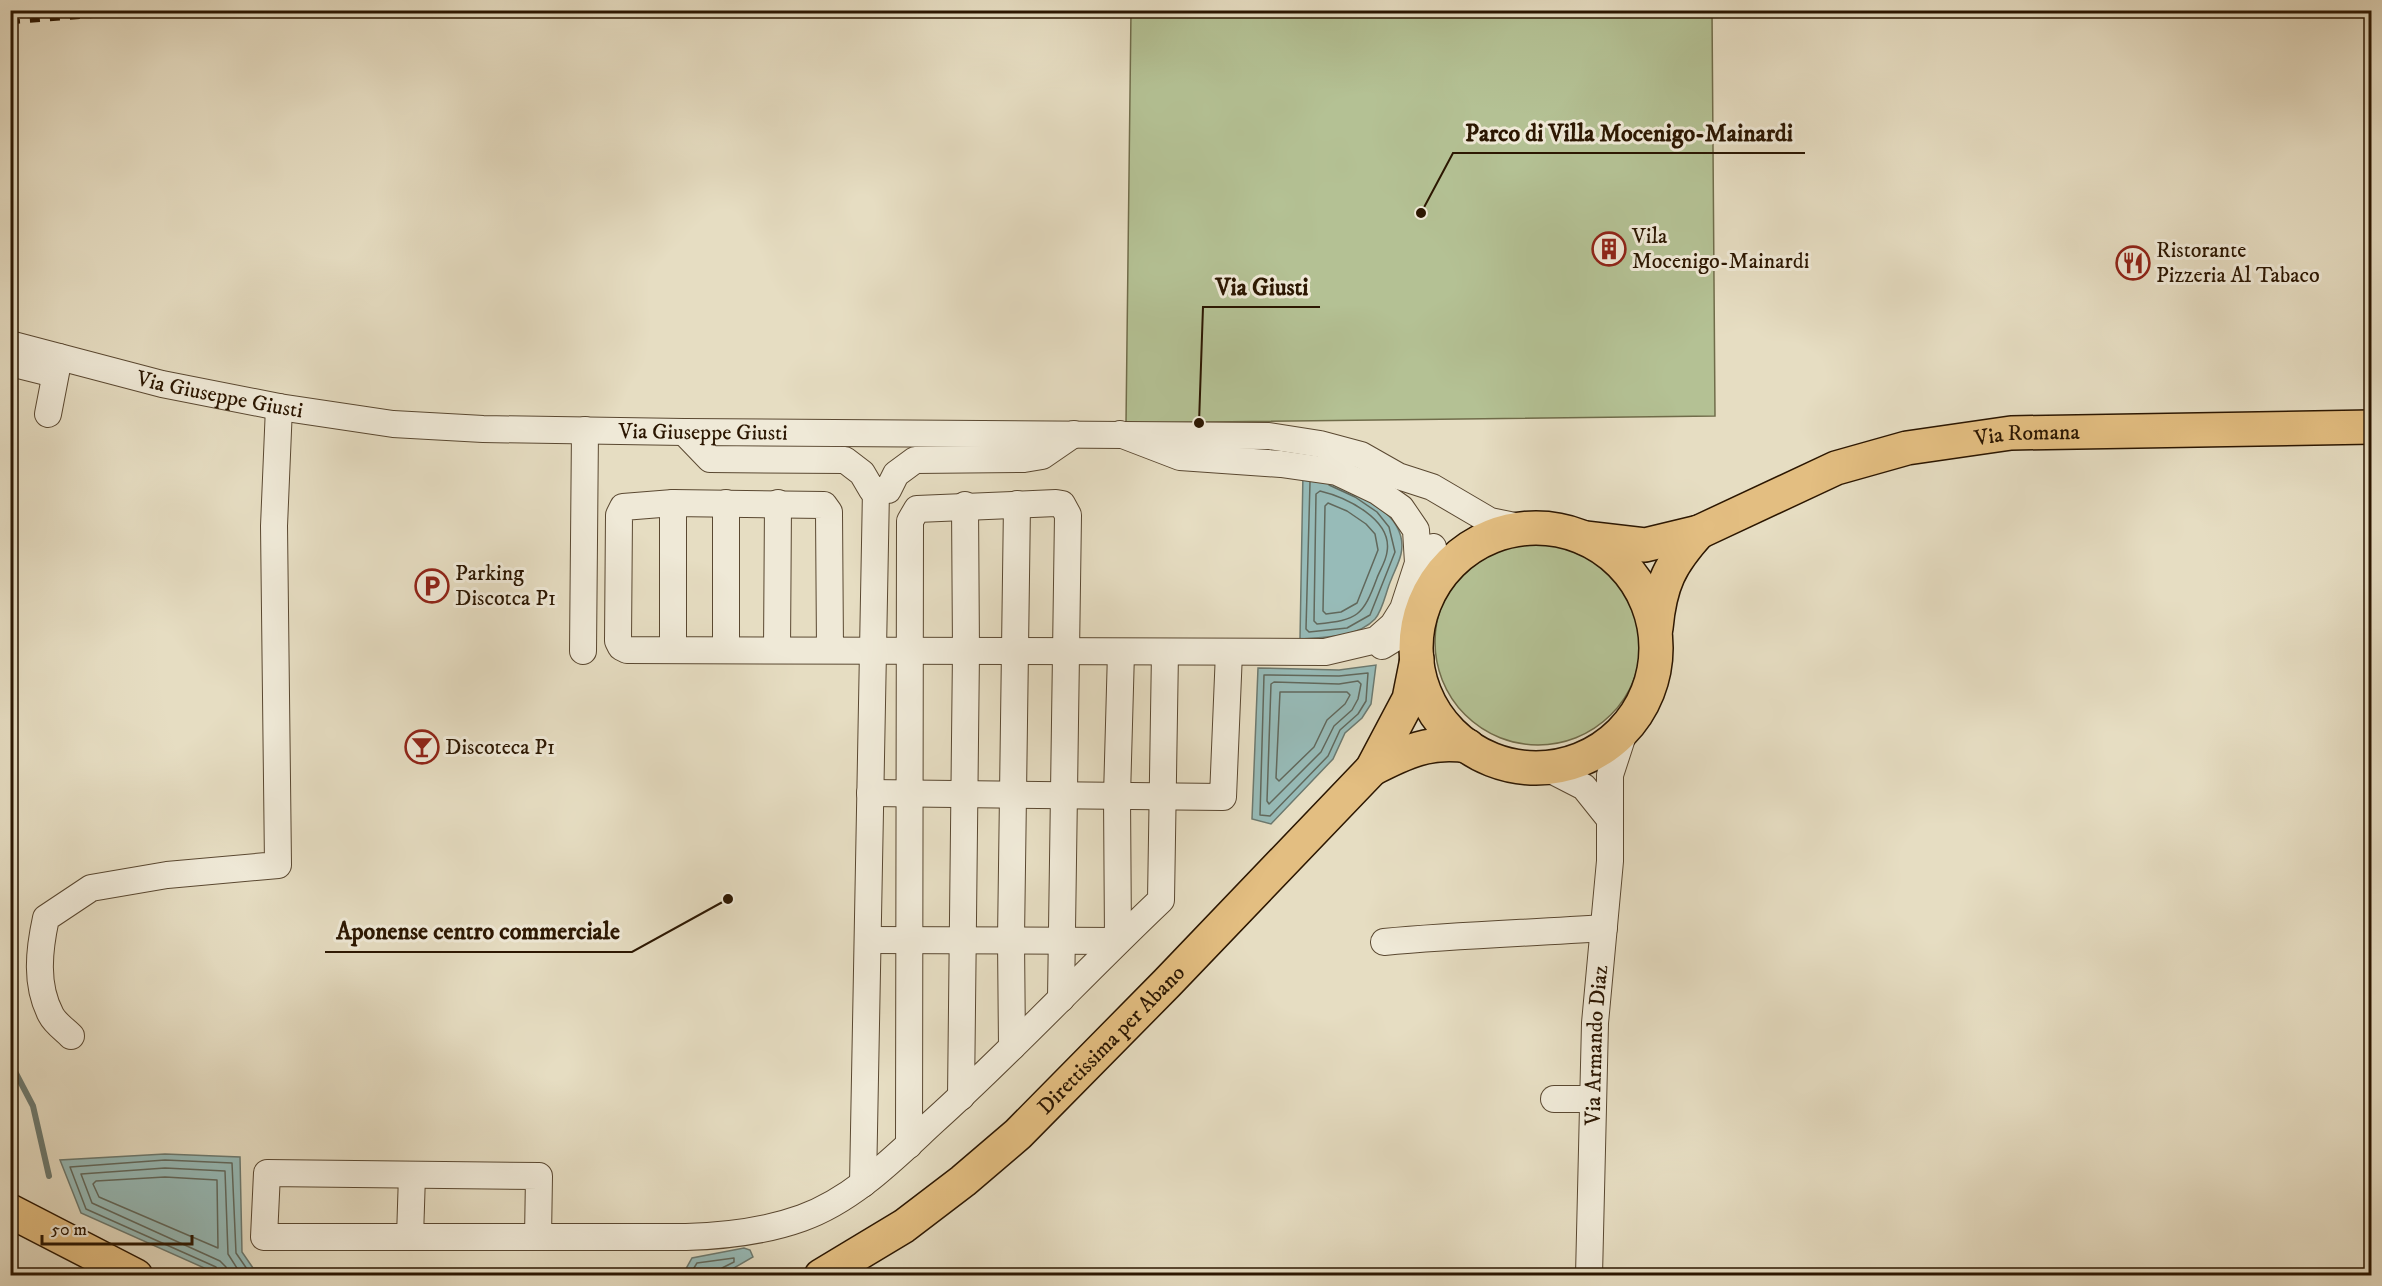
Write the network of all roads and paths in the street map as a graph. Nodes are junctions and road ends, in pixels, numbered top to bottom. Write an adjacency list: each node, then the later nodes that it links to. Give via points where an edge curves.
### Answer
1 (10, 344): 3 (street, Via Giuseppe Giusti)
2 (10, 363): 3 (street)
3 (57, 366): 4 (street, Via Giuseppe Giusti); 5 (street)
4 (279, 407): 7 (street, Via Giuseppe Giusti, via 393,424); 59 (street, via 274,526 278,865 166,874 91,888 46,918 40,944 40,983 52,1017)
5 (48, 414)
6 (2372, 428): 19 (main road, Via Romana, via 2011,432 1907,448 1836,468)
7 (585, 430): 8 (street, Via Giuseppe Giusti); 28 (street)
8 (684, 432): 9 (street, Via Giuseppe Giusti); 12 (street, via 710,459 845,460)
9 (1074, 434): 10 (street, Via Giuseppe Giusti); 12 (street, via 1042,456 1024,459 915,460 896,474 888,490)
10 (1120, 434): 11 (street, Via Giuseppe Giusti, via 1269,436 1361,455); 36 (street, via 1180,457 1337,472 1377,491 1401,508 1416,530 1418,563 1403,609 1376,640)
11 (1398, 476): 18 (street, Via Giuseppe Giusti, via 1432,488 1490,521); 21 (street, Via Giuseppe Giusti, via 1432,525 1434,558)
12 (876, 490): 27 (street)
13 (673, 503): 14 (street); 23 (street); 23 (street, via 626,505 621,510 618,641 627,650)
14 (726, 503): 15 (street); 24 (street)
15 (778, 503): 25 (street); 26 (street, via 824,505 829,512)
16 (1017, 504): 17 (street); 31 (street); 32 (street, via 1062,504 1068,515)
17 (965, 505): 29 (street, via 922,508 912,515); 30 (street)
18 (1525, 528): 20 (main road, via 1566,531); 21 (main road, via 1485,538 1452,562)
19 (1699, 532): 20 (main road, Via Romana, via 1645,545); 22 (main road, Via Romana, via 1668,572 1659,600)
20 (1585, 538): 22 (main road, via 1619,560 1632,577 1644,594)
21 (1423, 610): 36 (street, via 1376,650 1349,655); 37 (main road)
22 (1656, 633): 38 (main road, Via Romana, via 1655,668 1645,700)
23 (673, 649): 24 (street)
24 (726, 650): 25 (street)
25 (777, 650): 26 (street)
26 (830, 650): 27 (street)
27 (873, 650): 29 (street); 42 (street)
28 (583, 651)
29 (911, 651): 30 (street); 43 (street)
30 (966, 651): 31 (street); 44 (street)
31 (1015, 651): 32 (street); 45 (street)
32 (1065, 651): 33 (street); 46 (street)
33 (1121, 652): 34 (street); 47 (street)
34 (1165, 652): 35 (street); 48 (street)
35 (1229, 652): 36 (street); 48 (street, via 1225,792 1216,797)
36 (1325, 652)
37 (1417, 659): 39 (main road, via 1425,693 1442,722); 41 (main road, Direttissima per Abano, via 1409,699)
38 (1625, 729): 40 (main road, Via Romana, via 1603,749 1576,762); 49 (street, Via Armando Diaz, via 1610,775)
39 (1468, 746): 40 (main road, Via Romana, via 1505,764); 41 (main road, Direttissima per Abano, via 1432,743)
40 (1547, 768): 49 (street, via 1584,787)
41 (1372, 769): 71 (main road, Direttissima per Abano, via 1017,1134 904,1226)
42 (870, 793): 43 (street); 51 (street)
43 (909, 793): 44 (street); 52 (street)
44 (963, 793): 45 (street); 53 (street)
45 (1013, 794): 46 (street); 54 (street)
46 (1064, 794): 47 (street); 55 (street)
47 (1117, 796): 48 (street); 56 (street)
48 (1162, 796): 56 (street, via 1161,900)
49 (1608, 817): 50 (street, Via Armando Diaz, via 1610,859)
50 (1604, 928): 57 (street); 63 (street, Via Armando Diaz)
51 (868, 939): 52 (street); 66 (street)
52 (909, 939): 53 (street); 64 (street)
53 (961, 939): 54 (street); 61 (street)
54 (1011, 939): 55 (street); 60 (street)
55 (1061, 939): 56 (street); 58 (street)
56 (1118, 941): 58 (street)
57 (1384, 942)
58 (1061, 999): 60 (street)
59 (71, 1036)
60 (1012, 1047): 61 (street)
61 (961, 1097): 64 (street)
62 (1554, 1099): 63 (street)
63 (1593, 1099): 72 (street, Via Armando Diaz)
64 (909, 1144): 66 (street)
65 (412, 1175): 68 (street); 68 (street, via 267,1173 264,1237); 69 (street, via 539,1176)
66 (863, 1184): 69 (street, via 803,1218 754,1230 686,1237)
67 (10, 1211): 70 (main road)
68 (410, 1237): 69 (street)
69 (538, 1237)
70 (136, 1275)
71 (821, 1275)
72 (1590, 1275)

